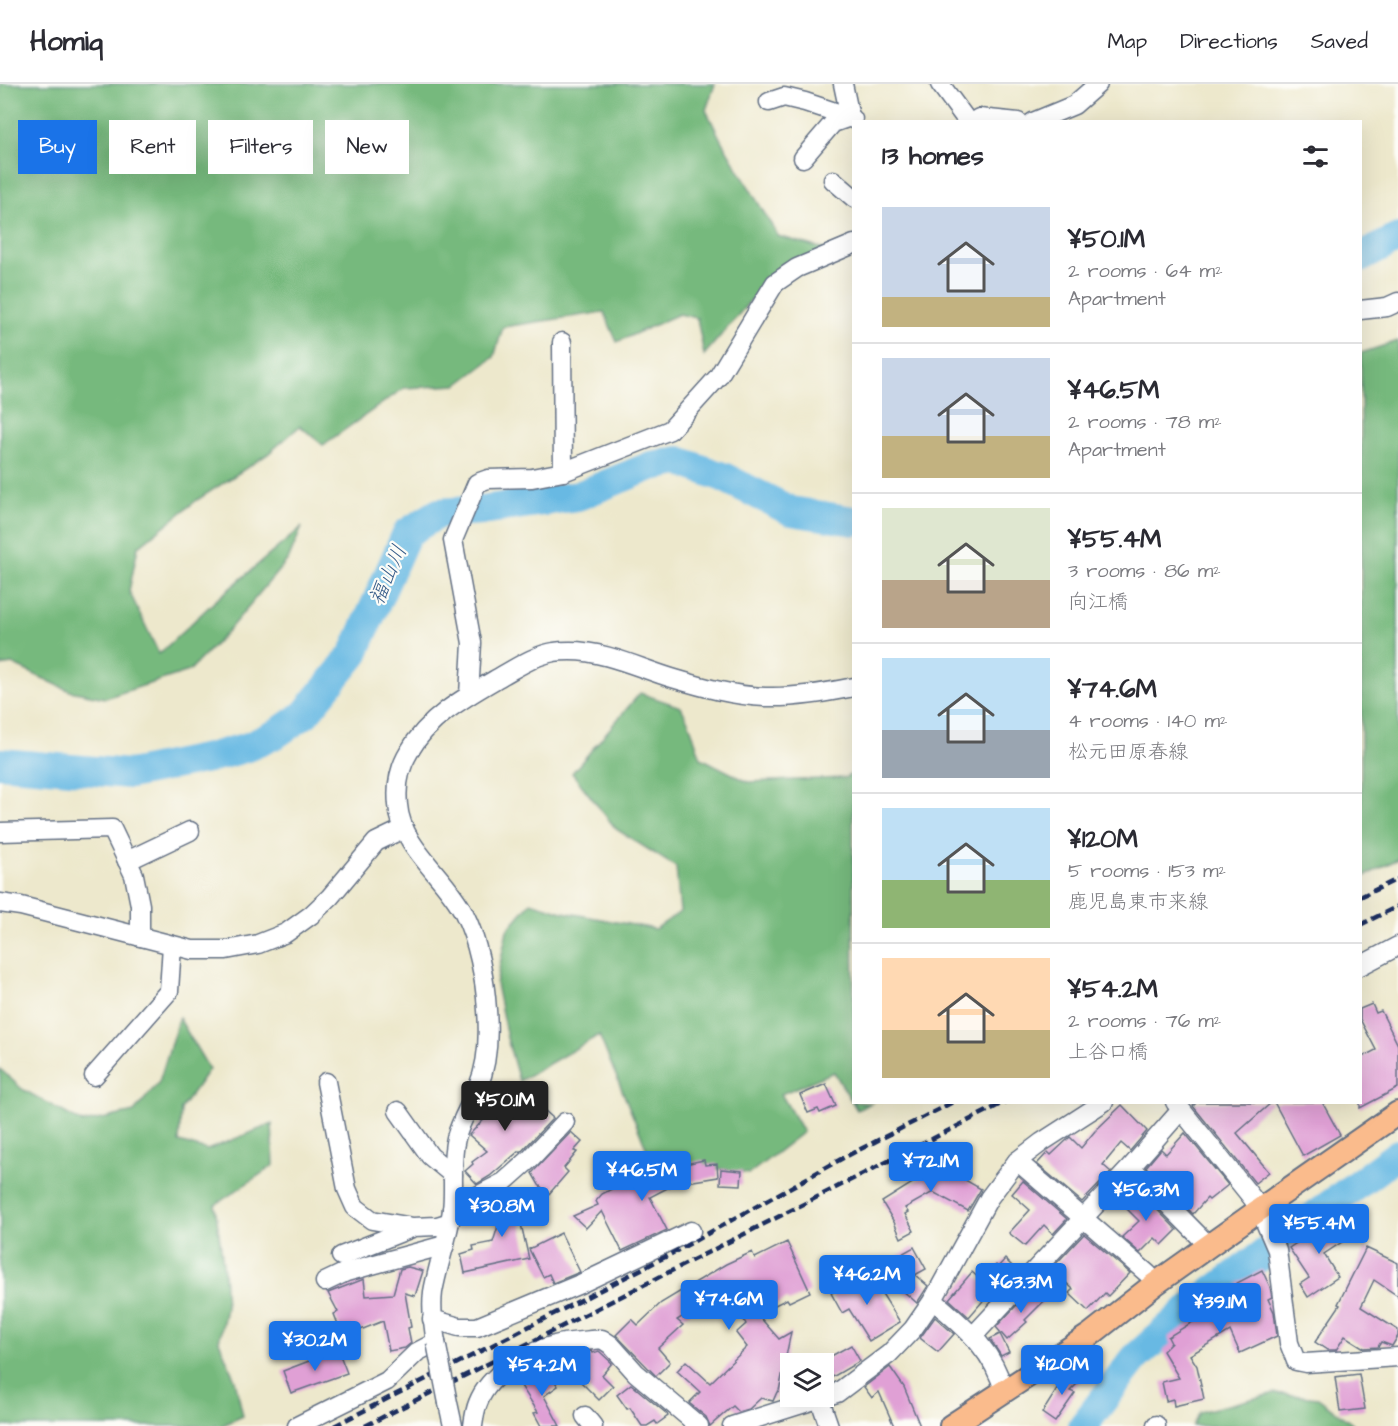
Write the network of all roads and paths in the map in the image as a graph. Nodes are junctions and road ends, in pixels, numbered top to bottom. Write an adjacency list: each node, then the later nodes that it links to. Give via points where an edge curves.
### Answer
1 (843, 84): 5 (street)
2 (940, 84): 6 (street)
3 (1098, 84): 9 (street, via 1074,105)
4 (769, 102): 5 (street, via 784,97)
5 (854, 119): 10 (street, via 833,123)
6 (967, 120)
7 (976, 120): 8 (street)
8 (998, 120)
9 (1038, 120)
10 (803, 158)
11 (833, 180): 12 (street)
12 (852, 196)
13 (852, 245): 17 (street, via 797,268 776,283 718,377 670,429)
14 (1398, 302): 15 (street)
15 (1362, 310)
16 (562, 342): 17 (street)
17 (563, 472): 19 (street, via 532,478 488,478 477,483 459,525 453,540 472,644)
18 (852, 687): 19 (street, via 791,697 762,697 726,692 595,653 574,651 553,652 527,662)
19 (469, 695): 20 (street, via 423,732 409,752 397,782)
20 (403, 829): 26 (street, via 376,842 330,897 286,933 226,950 192,950); 38 (street, via 463,911 482,970 489,1032 486,1057 455,1140)
21 (190, 831): 23 (street)
22 (0, 832): 23 (street, via 112,829)
23 (127, 861): 25 (street, via 140,905)
24 (0, 903): 25 (street)
25 (140, 937): 26 (street)
26 (172, 945): 29 (street, via 169,991)
27 (1398, 946): 28 (street)
28 (1362, 965)
29 (94, 1076)
30 (326, 1082): 42 (street, via 347,1189 355,1208 372,1220)
31 (1101, 1104): 36 (street)
32 (1178, 1106): 37 (street); 41 (street, via 1253,1199)
33 (399, 1111): 38 (street, via 430,1156)
34 (1398, 1113): 41 (main road)
35 (565, 1122): 39 (street, via 504,1182)
36 (1017, 1161): 40 (street); 49 (street, via 989,1198)
37 (1131, 1167): 40 (street); 45 (street)
38 (453, 1175): 39 (street)
39 (451, 1215): 42 (street, via 437,1226); 44 (street)
40 (1083, 1218): 48 (street); 51 (street)
41 (1263, 1218): 45 (main road); 53 (street, via 1277,1250 1289,1343 1296,1361)
42 (413, 1227): 46 (street)
43 (691, 1230): 50 (street, via 580,1284 477,1327 459,1327)
44 (445, 1245): 47 (street, via 346,1272); 50 (street, via 433,1293)
45 (1209, 1246): 48 (main road)
46 (341, 1256)
47 (325, 1282)
48 (1155, 1284): 54 (main road, via 1090,1335)
49 (933, 1300): 51 (street); 55 (street, via 889,1354)
50 (432, 1319): 52 (street)
51 (974, 1335): 54 (street, via 1000,1376)
52 (436, 1342): 59 (street, via 417,1352 387,1381); 60 (street, bridge)
53 (1398, 1357)
54 (1004, 1391): 64 (main road)
55 (834, 1394)
56 (796, 1407): 58 (street)
57 (823, 1407): 63 (street)
58 (736, 1425)
59 (297, 1426)
60 (453, 1426)
61 (473, 1426): 62 (street, via 478,1402 495,1378 526,1356 555,1345 602,1339)
62 (699, 1426)
63 (830, 1426)
64 (951, 1426)

